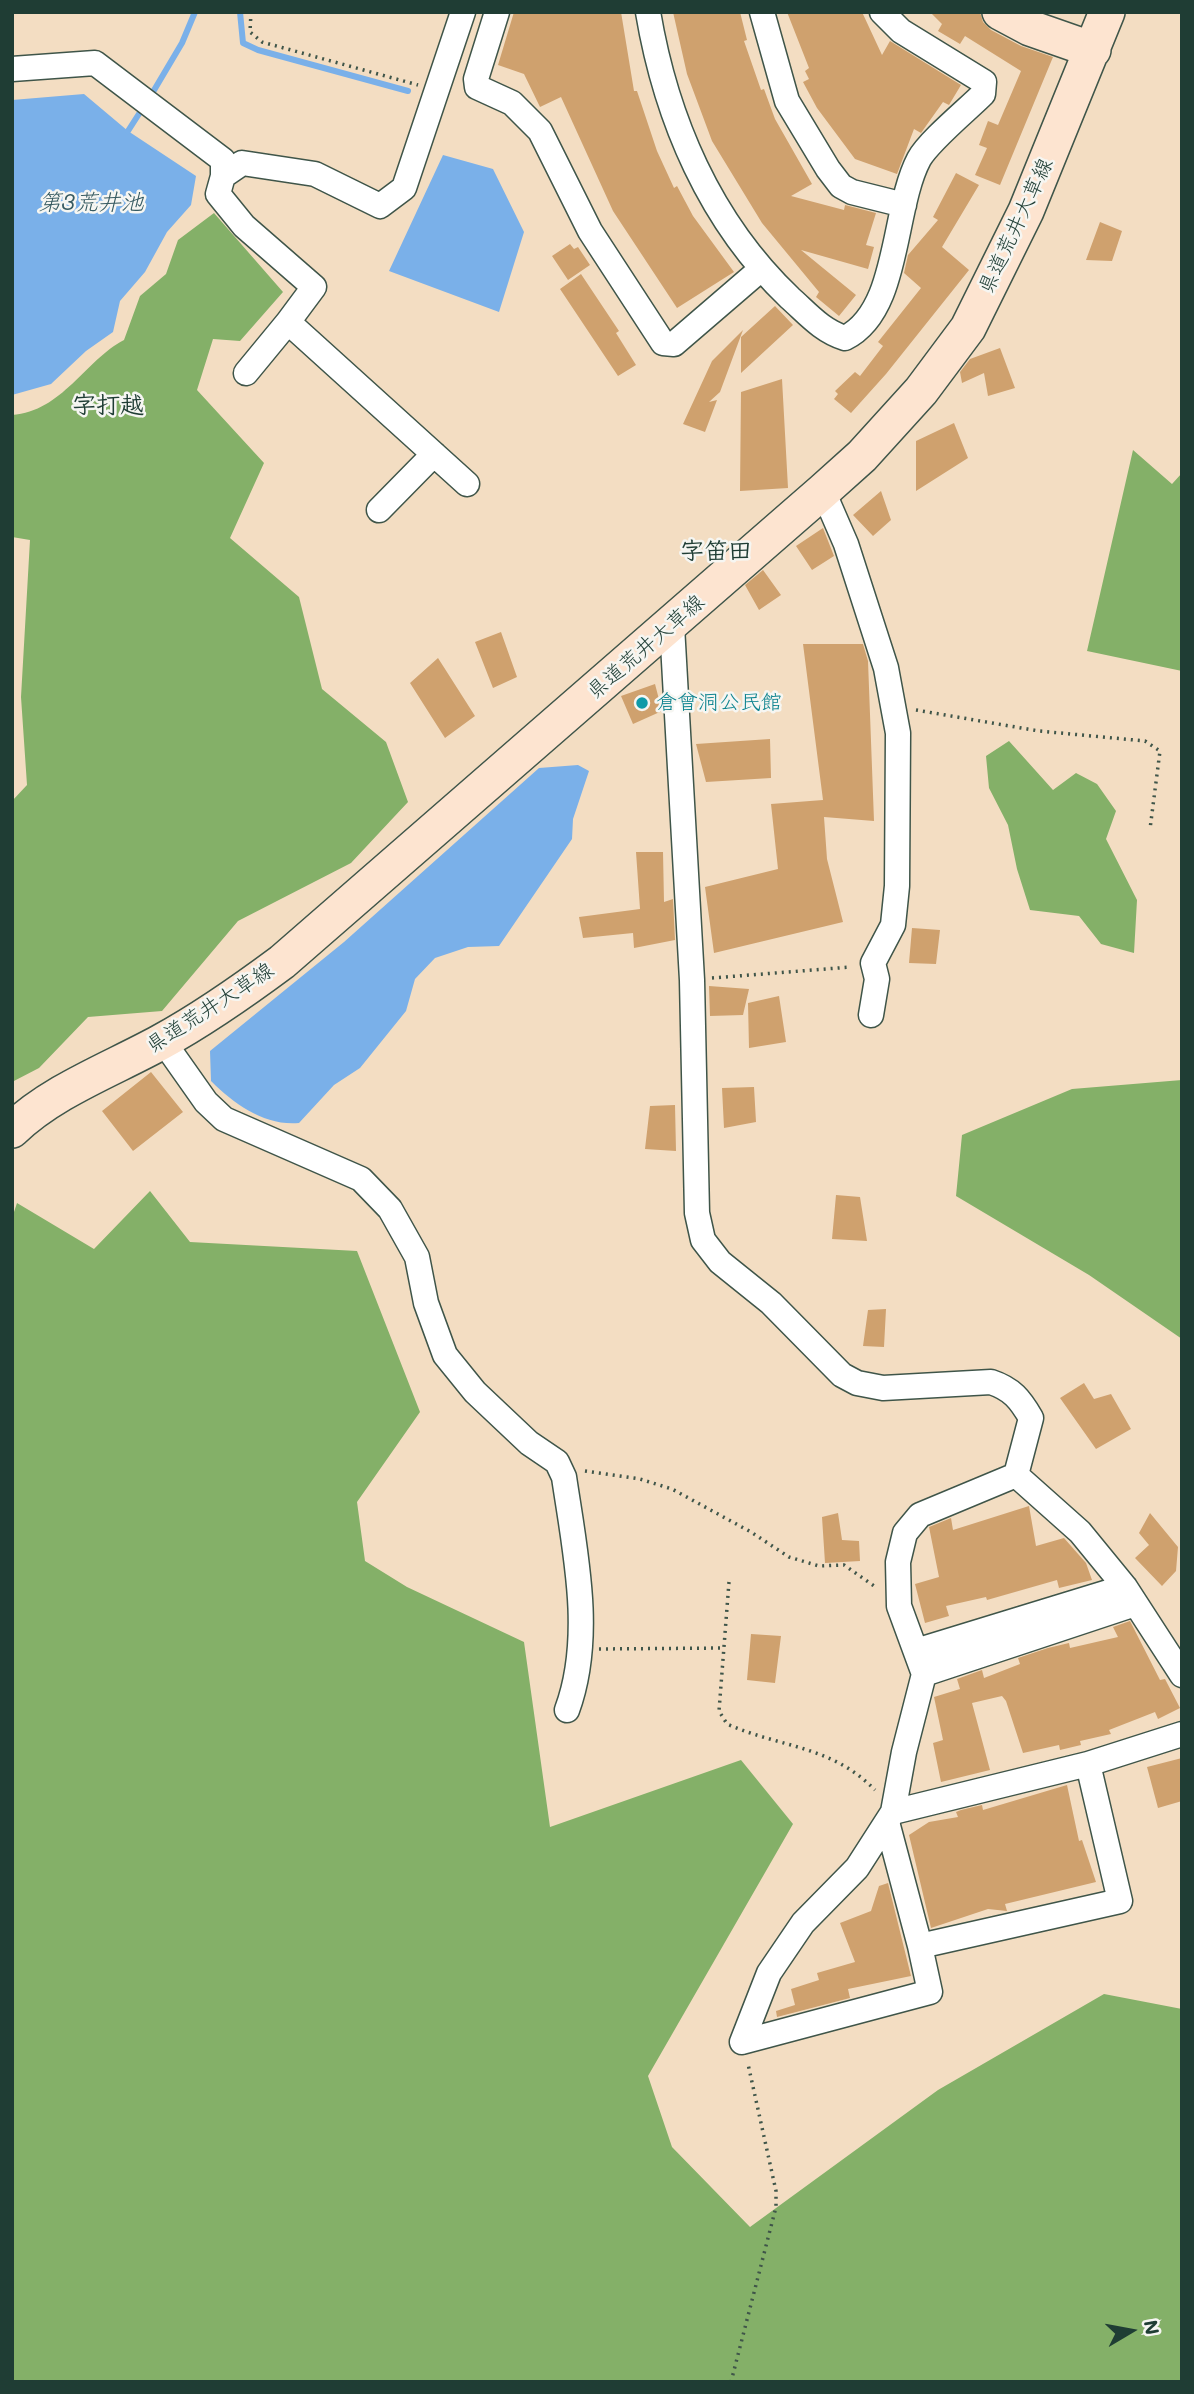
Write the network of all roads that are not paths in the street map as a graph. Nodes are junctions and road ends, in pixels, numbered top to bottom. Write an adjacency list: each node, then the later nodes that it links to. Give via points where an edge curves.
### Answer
1 (463, 12): 10 (street, via 404,188 380,206 315,174 242,163)
2 (497, 12): 12 (street, via 477,87 512,103 540,131 590,231 663,343 674,344)
3 (648, 12): 12 (street, via 668,101 687,152 717,208)
4 (762, 12): 11 (street, via 787,101 828,169 852,192)
5 (882, 12): 11 (street, via 901,32 984,82 985,88 919,159)
6 (1000, 12): 8 (main road)
7 (1107, 12): 8 (main road, 県道荒井大草線)
8 (1093, 51): 17 (main road, 県道荒井大草線, via 1026,211 968,328 921,391)
9 (12, 69): 10 (street, via 95,63 223,160)
10 (223, 176): 13 (street, via 218,194 244,226 314,287)
11 (904, 205): 12 (street, via 880,299 858,332 845,338 828,333)
12 (760, 270)
13 (288, 322): 14 (street); 15 (street)
14 (246, 373)
15 (434, 454): 16 (street); 18 (street)
16 (467, 484)
17 (823, 491): 19 (main road, 県道荒井大草線); 20 (street, via 846,544 886,667 898,733 897,886 893,925 873,963 877,979)
18 (379, 510)
19 (672, 626): 21 (main road, 県道荒井大草線, via 282,962); 23 (street, via 692,980 696,1200 703,1240 720,1262 771,1303 842,1375 857,1383 883,1388 991,1382 1006,1387 1031,1419)
20 (871, 1015)
21 (163, 1041): 22 (main road, 県道荒井大草線, via 60,1096); 28 (street, via 206,1102 224,1119 361,1178 390,1209 417,1257 426,1303 445,1355 475,1392 559,1466 575,1551 580,1649)
22 (12, 1130)
23 (1016, 1475): 24 (street, via 1080,1532); 25 (street, via 920,1515 905,1533 898,1562 899,1598)
24 (1130, 1595): 25 (street); 26 (street); 27 (street)
25 (916, 1650): 26 (street)
26 (925, 1674): 31 (street)
27 (1182, 1675)
28 (567, 1710)
29 (1182, 1734): 30 (street)
30 (1088, 1764): 31 (street); 32 (street, via 1120,1901)
31 (891, 1813): 32 (street); 32 (street, via 857,1868 803,1923 769,1973 742,2042 930,1992)
32 (920, 1947)

